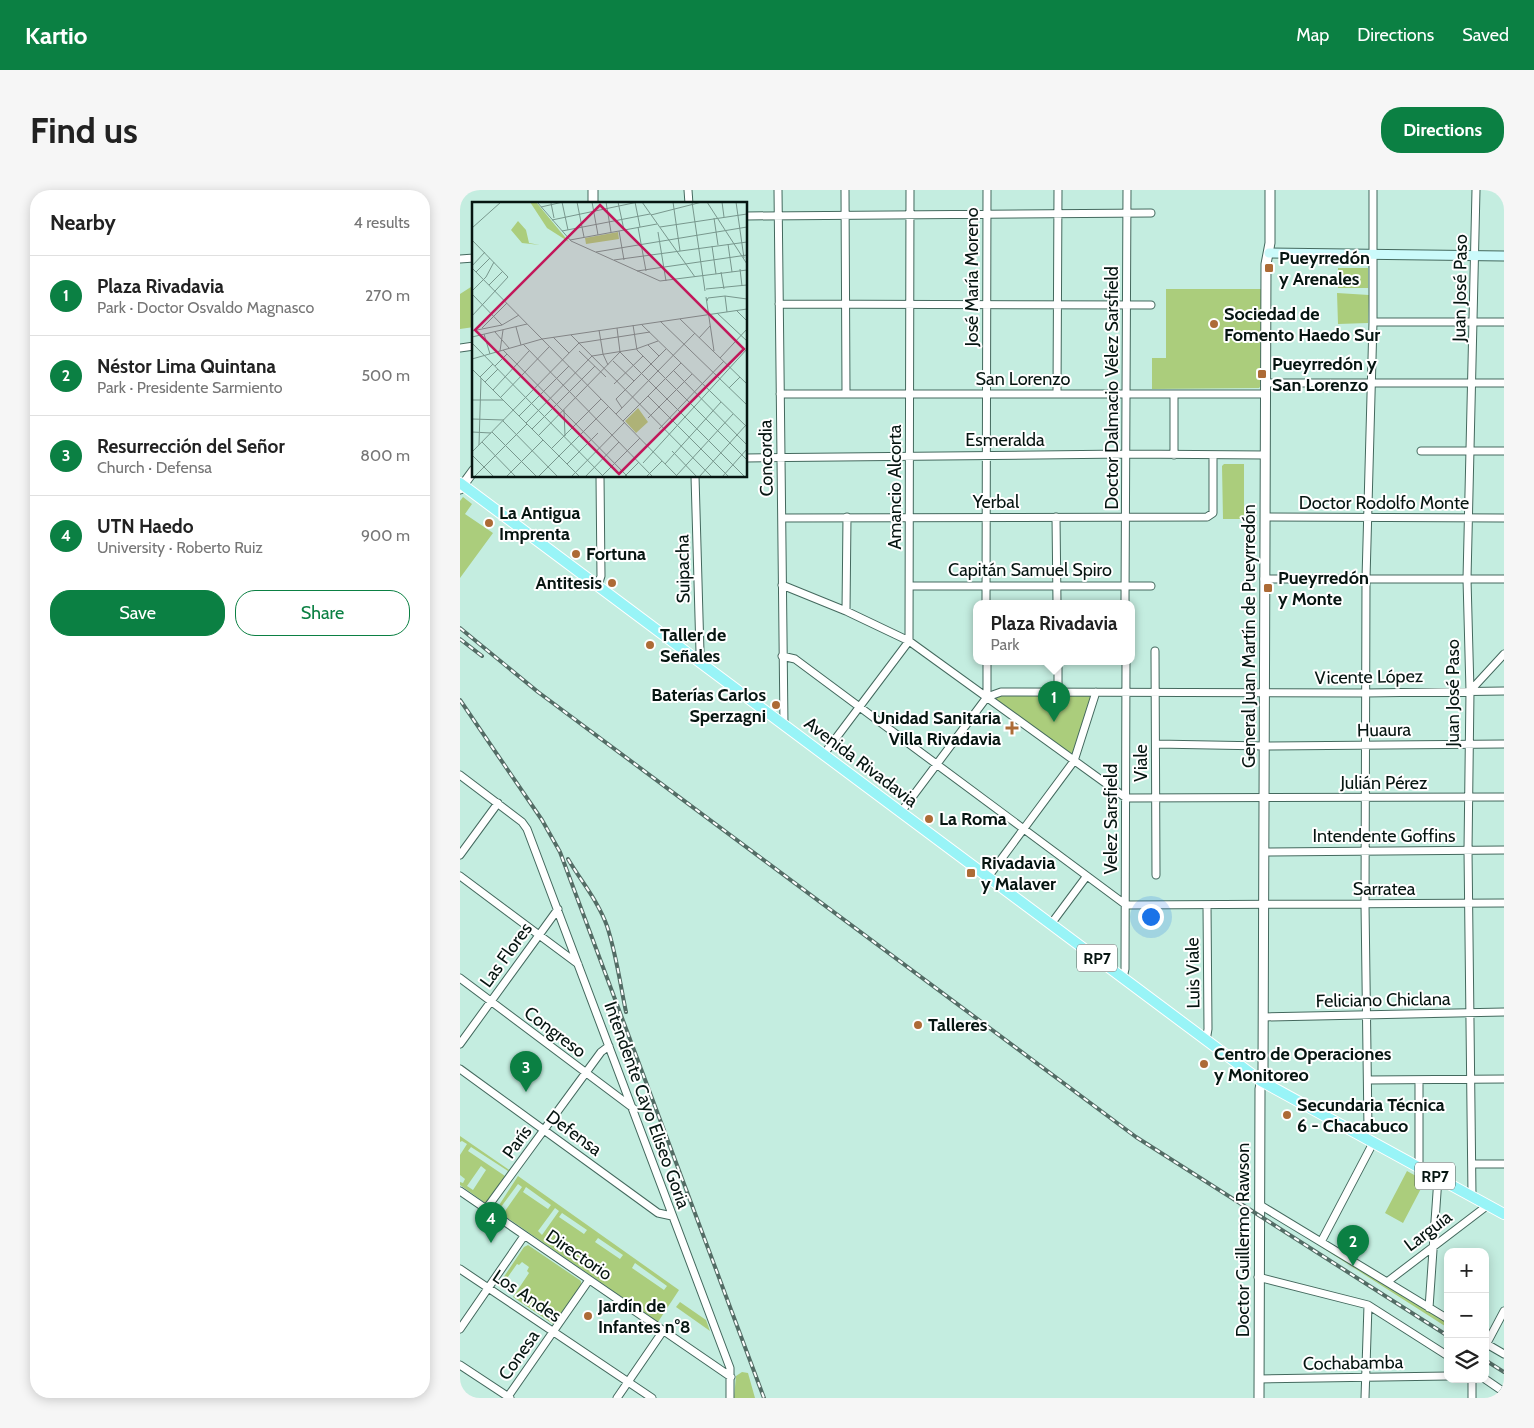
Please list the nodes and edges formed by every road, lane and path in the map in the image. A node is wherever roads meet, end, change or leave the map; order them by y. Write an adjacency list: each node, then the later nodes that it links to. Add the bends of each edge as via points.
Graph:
1 (778, 190): 15 (street, Concordia)
2 (845, 190): 16 (street)
3 (910, 190): 10 (street, Amancio Alcorta)
4 (987, 190): 11 (street, José María Moreno)
5 (1058, 190): 12 (street)
6 (1127, 190): 13 (street, Doctor Dalmacio Vélez Sarsfield)
7 (1270, 190): 18 (street, General Juan Martín de Pueyrredón)
8 (1373, 190): 19 (street)
9 (1476, 190): 20 (street, Juan José Paso)
10 (910, 213): 11 (street); 16 (street); 25 (street, Amancio Alcorta)
11 (987, 213): 12 (street); 22 (street, José María Moreno)
12 (1058, 213): 13 (street); 26 (street)
13 (1127, 213): 14 (street); 27 (street, Doctor Dalmacio Vélez Sarsfield)
14 (1151, 213)
15 (778, 214): 16 (street); 17 (street); 23 (street, Concordia)
16 (846, 214): 24 (street)
17 (748, 216)
18 (1269, 253): 19 (main road); 32 (street, General Juan Martín de Pueyrredón, via 1266,264)
19 (1374, 253): 20 (main road); 29 (street)
20 (1476, 255): 21 (main road); 30 (street, Juan José Paso)
21 (1504, 256)
22 (988, 303): 25 (street); 26 (street); 39 (street, José María Moreno)
23 (779, 304): 24 (street); 37 (street, Concordia)
24 (846, 304): 25 (street); 36 (street)
25 (910, 304): 38 (street, Amancio Alcorta)
26 (1057, 304): 27 (street); 40 (street)
27 (1126, 304): 28 (street); 41 (street, Doctor Dalmacio Vélez Sarsfield)
28 (1151, 305)
29 (1373, 322): 30 (street); 35 (street)
30 (1473, 322): 31 (street); 33 (street, Juan José Paso)
31 (1504, 322)
32 (1265, 383): 35 (street); 43 (street, General Juan Martín de Pueyrredón)
33 (1473, 383): 34 (street); 35 (street); 45 (street, Juan José Paso)
34 (1504, 383)
35 (1371, 384): 65 (street)
36 (846, 393): 37 (street, San Lorenzo); 38 (street, San Lorenzo)
37 (780, 394): 53 (street, Concordia)
38 (911, 394): 39 (street, San Lorenzo); 51 (street, Amancio Alcorta)
39 (988, 394): 40 (street, San Lorenzo); 52 (street, José María Moreno)
40 (1057, 394): 41 (street, San Lorenzo)
41 (1126, 394): 42 (street, San Lorenzo); 47 (street, Doctor Dalmacio Vélez Sarsfield)
42 (1174, 394): 43 (street, San Lorenzo); 48 (street)
43 (1265, 394): 50 (street, General Juan Martín de Pueyrredón)
44 (1421, 451): 45 (street)
45 (1472, 451): 46 (street); 67 (street, Juan José Paso)
46 (1504, 451)
47 (1126, 454): 48 (street, Esmeralda); 52 (street, Esmeralda); 63 (street, Doctor Dalmacio Vélez Sarsfield)
48 (1174, 455): 49 (street, Esmeralda)
49 (1214, 455): 50 (street, Esmeralda); 63 (street, Yerbal, via 1211,515)
50 (1265, 455): 64 (street, General Juan Martín de Pueyrredón)
51 (910, 456): 52 (street, Esmeralda); 53 (street, Esmeralda); 62 (street, Amancio Alcorta)
52 (987, 456): 59 (street, José María Moreno)
53 (781, 457): 54 (street, Esmeralda); 66 (street, Concordia)
54 (748, 458)
55 (472, 472): 58 (street)
56 (600, 478): 74 (street, via 602,576)
57 (695, 478): 88 (street, Suipacha, via 700,652)
58 (461, 486): 74 (main road, Avenida Rivadavia / RP7)
59 (987, 516): 60 (street, Yerbal); 62 (street, Yerbal); 75 (street, José María Moreno)
60 (1056, 516): 63 (street, Yerbal); 76 (street)
61 (847, 517): 62 (street, Yerbal); 66 (street, Yerbal); 83 (street)
62 (909, 517): 78 (street, Amancio Alcorta)
63 (1127, 517): 77 (street, Doctor Dalmacio Vélez Sarsfield)
64 (1265, 517): 65 (street, Doctor Rodolfo Monte); 69 (street, General Juan Martín de Pueyrredón)
65 (1368, 517): 67 (street, Doctor Rodolfo Monte); 70 (street)
66 (782, 518): 73 (street, Concordia)
67 (1468, 518): 68 (street, Doctor Rodolfo Monte); 71 (street, Juan José Paso)
68 (1504, 518)
69 (1264, 579): 70 (street); 98 (street, General Juan Martín de Pueyrredón)
70 (1366, 579): 71 (street); 99 (street)
71 (1467, 579): 72 (street); 93 (street, Juan José Paso)
72 (1504, 579)
73 (782, 584): 83 (street); 87 (street, Concordia)
74 (598, 585): 88 (main road, Avenida Rivadavia / RP7)
75 (986, 585): 76 (street, Capitán Samuel Spiro); 78 (street, Capitán Samuel Spiro); 80 (street, José María Moreno)
76 (1057, 585): 77 (street, Capitán Samuel Spiro); 81 (street)
77 (1126, 585): 79 (street, Capitán Samuel Spiro); 82 (street)
78 (910, 586): 84 (street, Amancio Alcorta)
79 (1150, 586)
80 (986, 600)
81 (1057, 600)
82 (1126, 600)
83 (846, 611): 84 (street)
84 (910, 641): 100 (street); 101 (street)
85 (1156, 651): 97 (street, Viale)
86 (1504, 654): 93 (street)
87 (782, 656): 101 (street, via 795,660); 102 (street, Concordia)
88 (696, 659): 102 (main road, Avenida Rivadavia / RP7)
89 (987, 665): 100 (street)
90 (1058, 665): 95 (street)
91 (1126, 665): 92 (street, Velez Sarsfield)
92 (1126, 691): 96 (street, Vicente López); 97 (street, Vicente López); 113 (street, Velez Sarsfield)
93 (1470, 691): 94 (street, Vicente López); 99 (street, Vicente López); 104 (street, Juan José Paso)
94 (1504, 691)
95 (1058, 692): 96 (street, Vicente López); 100 (street, Vicente López, via 1001,692)
96 (1096, 692): 109 (street)
97 (1156, 692): 98 (street, Vicente López); 103 (street, Viale)
98 (1265, 693): 99 (street, Vicente López); 107 (street, General Juan Martín de Pueyrredón)
99 (1366, 693): 106 (street)
100 (987, 697): 109 (street); 110 (street)
101 (859, 708): 108 (street); 110 (street)
102 (784, 725): 108 (main road, Avenida Rivadavia / RP7)
103 (1156, 744): 107 (street, Huaura); 114 (street, Viale)
104 (1469, 744): 105 (street, Huaura); 106 (street, Huaura); 115 (street, Juan José Paso)
105 (1504, 744)
106 (1366, 745): 107 (street, Huaura); 117 (street)
107 (1264, 746): 116 (street, General Juan Martín de Pueyrredón)
108 (824, 754): 119 (main road, Avenida Rivadavia / RP7)
109 (1074, 760): 113 (street); 120 (street)
110 (936, 765): 119 (street); 120 (street)
111 (460, 775): 118 (street)
112 (1504, 797): 115 (street, Julián Pérez)
113 (1126, 798): 114 (street, Julián Pérez); 133 (street, Velez Sarsfield)
114 (1156, 798): 116 (street, Julián Pérez); 126 (street, Viale)
115 (1469, 798): 117 (street, Julián Pérez); 121 (street, Juan José Paso)
116 (1265, 799): 117 (street, Julián Pérez); 124 (street, General Juan Martín de Pueyrredón)
117 (1366, 799): 123 (street)
118 (498, 803): 125 (street); 136 (street, Intendente Cayo Eliseo Goria, via 525,825)
119 (901, 812): 128 (main road, Avenida Rivadavia / RP7)
120 (1023, 829): 128 (street); 129 (street)
121 (1468, 850): 122 (street, Intendente Goffins); 123 (street, Intendente Goffins); 132 (street, Juan José Paso)
122 (1504, 850)
123 (1365, 851): 124 (street, Intendente Goffins); 131 (street)
124 (1264, 852): 135 (street, General Juan Martín de Pueyrredón)
125 (460, 855)
126 (1156, 875)
127 (460, 876): 138 (street)
128 (988, 877): 137 (main road, Avenida Rivadavia / RP7)
129 (1086, 877): 133 (street); 137 (street)
130 (1504, 903): 132 (street, Sarratea)
131 (1365, 904): 132 (street, Sarratea); 135 (street, Sarratea); 145 (street)
132 (1469, 904): 143 (street, Juan José Paso)
133 (1126, 905): 134 (street, Sarratea); 141 (street, Velez Sarsfield)
134 (1207, 905): 135 (street, Sarratea); 147 (street, Luis Viale)
135 (1264, 905): 146 (street, General Juan Martín de Pueyrredón)
136 (558, 909): 138 (street, Las Flores); 139 (street, Intendente Cayo Eliseo Goria)
137 (1051, 924): 141 (main road, Avenida Rivadavia / RP7)
138 (539, 935): 139 (street); 142 (street, Las Flores)
139 (578, 964): 149 (street, Intendente Cayo Eliseo Goria)
140 (460, 978): 142 (street, Congreso)
141 (1123, 978): 147 (main road, Avenida Rivadavia / RP7)
142 (490, 1001): 148 (street, Las Flores); 151 (street, Congreso)
143 (1470, 1012): 144 (street, Feliciano Chiclana); 145 (street, Feliciano Chiclana); 155 (street, Juan José Paso)
144 (1504, 1012)
145 (1368, 1016): 146 (street, Feliciano Chiclana); 153 (street)
146 (1264, 1017): 156 (street, General Juan Martín de Pueyrredón)
147 (1206, 1041): 156 (main road, Avenida Rivadavia / RP7)
148 (460, 1044)
149 (609, 1046): 151 (street, París); 157 (street, Intendente Cayo Eliseo Goria)
150 (460, 1069): 158 (street, Defensa)
151 (585, 1074): 157 (street, Congreso); 158 (street, París)
152 (1504, 1079): 155 (street)
153 (1368, 1080): 154 (street); 159 (street)
154 (1419, 1080): 155 (street); 162 (street)
155 (1471, 1080): 160 (street, Juan José Paso)
156 (1261, 1081): 159 (main road, Avenida Rivadavia / RP7); 166 (street, Doctor Guillermo Rawson)
157 (634, 1108): 170 (street, Intendente Cayo Eliseo Goria)
158 (544, 1130): 168 (street, París); 170 (street, Defensa, via 658,1213)
159 (1369, 1140): 162 (main road, Avenida Rivadavia / RP7); 172 (street)
160 (1472, 1164): 161 (street); 165 (street, Juan José Paso)
161 (1504, 1164)
162 (1419, 1168): 163 (main road, Avenida Rivadavia / RP7)
163 (1438, 1178): 165 (main road, Avenida Rivadavia / RP7); 173 (street)
164 (461, 1194): 168 (street, Directorio)
165 (1472, 1196): 167 (main road, Avenida Rivadavia / RP7)
166 (1260, 1205): 172 (street); 175 (street, Doctor Guillermo Rawson)
167 (1488, 1205): 169 (main road, Avenida Rivadavia / RP7); 173 (street, Larguía)
168 (486, 1210): 171 (street, Directorio)
169 (1504, 1214)
170 (672, 1216): 192 (street, Intendente Cayo Eliseo Goria)
171 (524, 1236): 176 (street, Directorio); 178 (street)
172 (1321, 1242): 177 (street)
173 (1434, 1245): 177 (street, Larguía); 180 (street)
174 (460, 1269): 178 (street, Los Andes)
175 (1258, 1277): 179 (street); 194 (street, Doctor Guillermo Rawson)
176 (589, 1280): 184 (street, Directorio); 185 (street, Conesa)
177 (1387, 1282): 180 (street)
178 (488, 1288): 183 (street); 185 (street, Los Andes)
179 (1368, 1305): 188 (street); 193 (street)
180 (1429, 1308): 182 (street)
181 (1504, 1311): 186 (street)
182 (1444, 1317)
183 (460, 1329)
184 (663, 1331): 192 (street, Directorio); 195 (street)
185 (554, 1332): 195 (street, Los Andes); 199 (street, Conesa)
186 (1489, 1338)
187 (1489, 1345): 189 (street)
188 (1444, 1353)
189 (1504, 1354)
190 (460, 1365): 199 (street)
191 (1444, 1376): 193 (street, Cochabamba)
192 (731, 1377): 202 (street, Intendente Cayo Eliseo Goria)
193 (1365, 1378): 194 (street, Cochabamba); 204 (street)
194 (1259, 1379): 203 (street, Doctor Guillermo Rawson)
195 (628, 1382): 200 (street); 201 (street, Los Andes)
196 (1489, 1382): 198 (street)
197 (1472, 1383): 205 (street)
198 (1504, 1392)
199 (509, 1398)
200 (617, 1398)
201 (652, 1398)
202 (730, 1398)
203 (1259, 1398)
204 (1365, 1398)
205 (1472, 1398)

